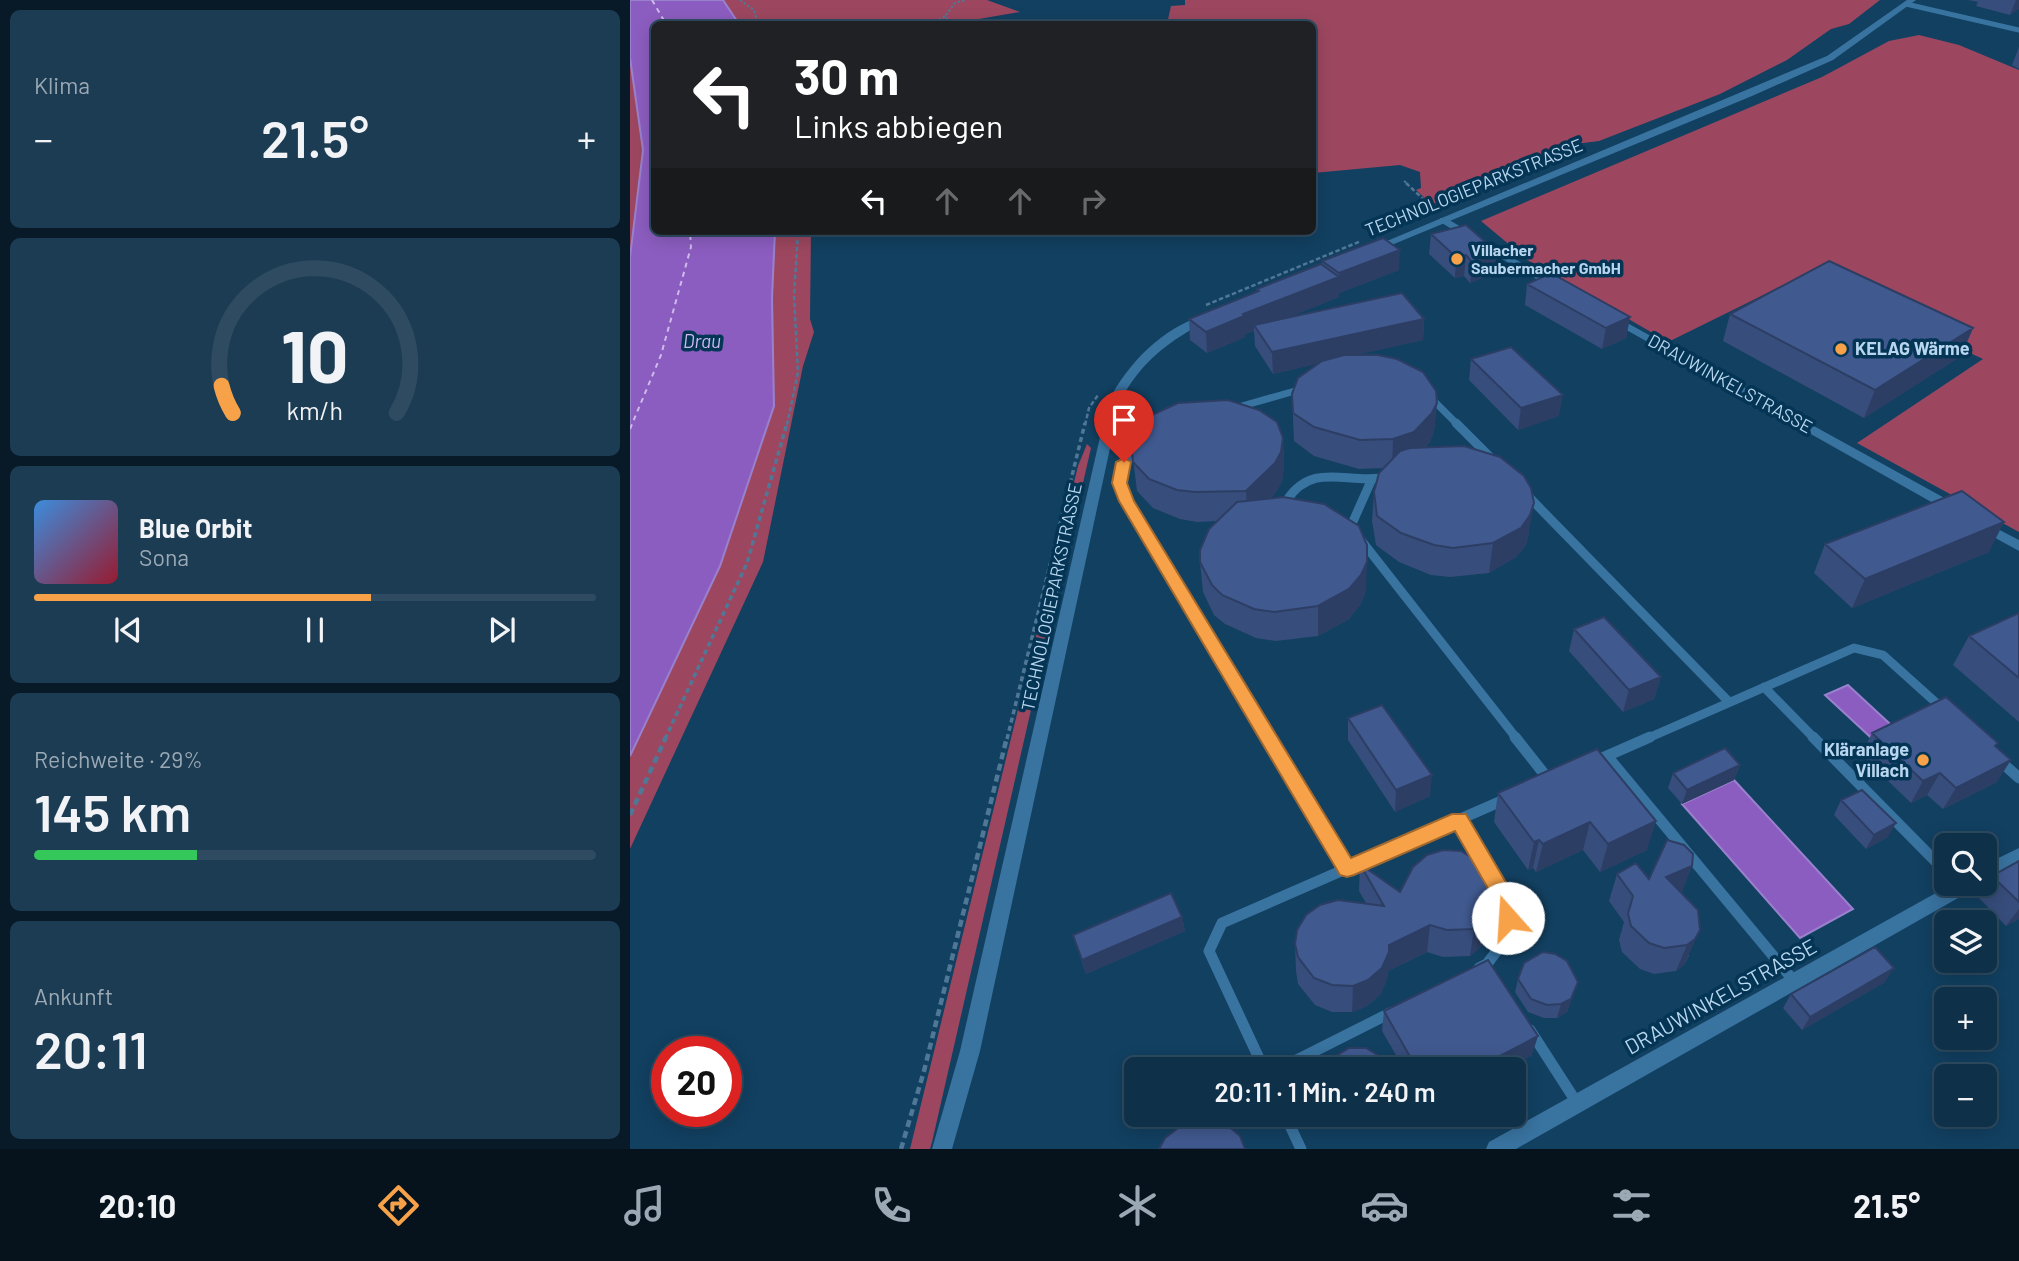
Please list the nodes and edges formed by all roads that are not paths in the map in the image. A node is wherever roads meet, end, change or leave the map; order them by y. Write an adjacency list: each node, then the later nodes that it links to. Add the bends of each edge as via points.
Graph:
1 (1909, 2): 2 (lane); 3 (street, TECHNOLOGIEPARKSTRASSE, via 1830,58)
2 (2019, 30)
3 (1439, 215): 4 (street, TECHNOLOGIEPARKSTRASSE); 5 (street)
4 (1354, 256)
5 (1570, 294)
6 (1594, 308): 21 (street, DRAUWINKELSTRASSE)
7 (1221, 311): 49 (street, TECHNOLOGIEPARKSTRASSE, via 1150,351 1128,374 1114,402 971,1051)
8 (1318, 384): 10 (lane)
9 (1423, 393): 12 (lane)
10 (1227, 411)
11 (1153, 435): 37 (lane, via 1136,446 1124,462 1119,483 1127,501)
12 (1481, 448): 13 (lane); 14 (lane)
13 (1469, 451)
14 (1500, 467)
15 (1396, 474): 16 (lane)
16 (1371, 481): 18 (lane, via 1332,474 1297,485 1287,500); 20 (lane)
17 (1519, 487): 23 (lane)
18 (1298, 515)
19 (1338, 523): 20 (lane)
20 (1351, 526): 30 (lane)
21 (2019, 546)
22 (1764, 687): 23 (lane); 24 (lane, via 1854,648 1883,654); 35 (lane)
23 (1729, 702): 26 (lane)
24 (1951, 716)
25 (1990, 752): 29 (lane)
26 (1607, 755): 27 (lane); 42 (lane)
27 (1584, 765)
28 (1561, 775): 30 (lane)
29 (2019, 778)
30 (1549, 780): 31 (lane)
31 (1538, 785)
32 (1515, 795): 33 (lane)
33 (1459, 820): 37 (lane); 39 (lane, via 1507,903 1510,933)
34 (2019, 855): 36 (street)
35 (1934, 860)
36 (1997, 867)
37 (1347, 869): 45 (lane, via 1222,923 1209,951)
38 (1943, 896): 42 (street, DRAUWINKELSTRASSE)
39 (1487, 964): 40 (lane); 41 (lane)
40 (1463, 976)
41 (1495, 976)
42 (1794, 981): 47 (street, DRAUWINKELSTRASSE)
43 (1401, 1007): 46 (lane)
44 (1525, 1022): 47 (lane)
45 (1258, 1057)
46 (1303, 1057)
47 (1577, 1103): 51 (street, DRAUWINKELSTRASSE)
48 (1291, 1127): 50 (lane)
49 (942, 1149)
50 (1301, 1149)
51 (1496, 1149)

